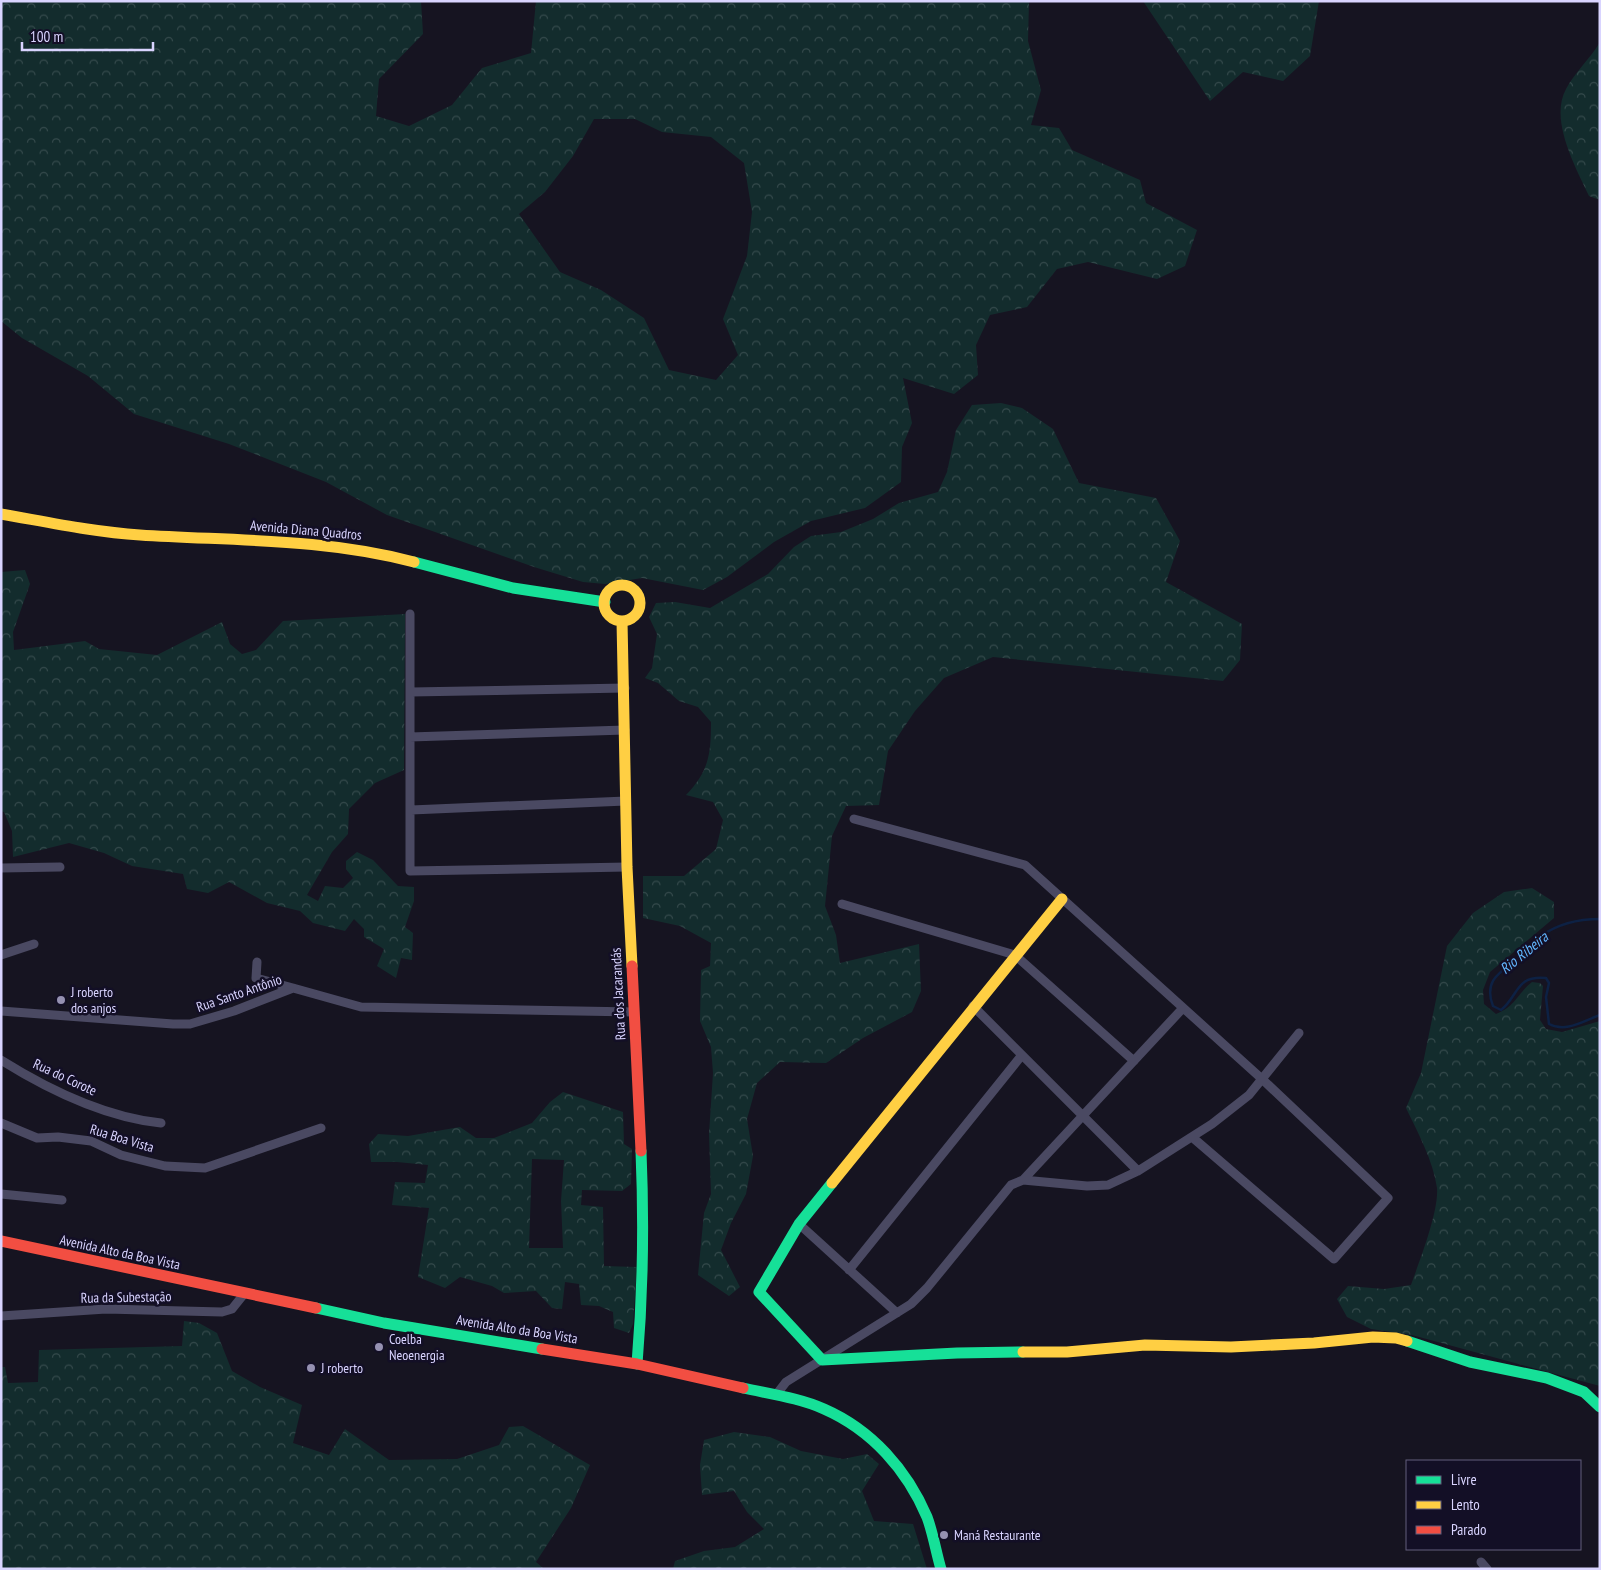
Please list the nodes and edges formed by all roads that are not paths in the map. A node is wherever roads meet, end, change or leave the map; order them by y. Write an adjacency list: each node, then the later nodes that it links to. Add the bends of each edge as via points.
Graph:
1 (1, 514): 2 (street, Avenida Diana Quadros, via 106,532 334,546 402,559 513,588)
2 (605, 602): 4 (street, via 609,615); 4 (street, via 607,594 617,587 629,587 636,592 639,611)
3 (410, 614): 6 (street)
4 (622, 621): 5 (street, Rua dos Jacarandás)
5 (625, 688): 6 (street); 7 (street, Rua dos Jacarandás)
6 (411, 692): 8 (street)
7 (624, 730): 8 (street); 9 (street, Rua dos Jacarandás)
8 (410, 737): 10 (street)
9 (626, 801): 10 (street); 13 (street, Rua dos Jacarandás)
10 (411, 810): 13 (street, via 410,871)
11 (854, 818): 15 (street, via 1024,866)
12 (60, 867): 14 (street)
13 (627, 867): 25 (street, Rua dos Jacarandás)
14 (1, 868)
15 (1062, 899): 19 (street); 23 (street)
16 (842, 904): 19 (street)
17 (34, 944): 18 (street)
18 (1, 955)
19 (1015, 955): 22 (street); 29 (street)
20 (256, 962): 21 (street, via 256,978)
21 (294, 988): 24 (street, Rua Santo Antônio, via 190,1024); 25 (street, Rua Santo Antônio, via 361,1007)
22 (973, 1006): 27 (street); 40 (street)
23 (1183, 1008): 29 (street); 30 (street)
24 (1, 1010)
25 (634, 1012): 47 (street, Rua dos Jacarandás, via 644,1220 644,1297)
26 (1298, 1033): 30 (street)
27 (1022, 1055): 31 (street); 42 (street)
28 (1, 1060): 33 (street, Rua do Corote, via 85,1104)
29 (1134, 1061): 31 (street)
30 (1262, 1079): 35 (street, via 1249,1095); 35 (street, via 1388,1198 1334,1259)
31 (1083, 1116): 36 (street); 37 (street)
32 (1, 1123): 34 (street, Rua Boa Vista, via 37,1138 91,1141 121,1155 148,1162 205,1168)
33 (161, 1123)
34 (321, 1128)
35 (1192, 1137): 36 (street)
36 (1138, 1171): 37 (street, via 1108,1186)
37 (1023, 1180): 44 (street, via 1011,1185 927,1288)
38 (1, 1194): 39 (street)
39 (62, 1200)
40 (799, 1224): 42 (street); 46 (street, via 759,1292)
41 (1, 1241): 43 (street, Avenida Alto da Boa Vista)
42 (849, 1270): 44 (street)
43 (244, 1294): 45 (street, Rua da Subestação, via 232,1310 222,1312 106,1309); 47 (street, Avenida Alto da Boa Vista, via 384,1323)
44 (897, 1313): 46 (street)
45 (1, 1316)
46 (822, 1360): 48 (street, via 786,1382); 49 (street, via 957,1353 1066,1352 1146,1345 1231,1347 1396,1338 1470,1362 1547,1378 1584,1392)
47 (637, 1364): 48 (street, Avenida Alto da Boa Vista)
48 (776, 1395): 50 (street, Avenida Alto da Boa Vista, via 824,1410 866,1433 887,1453 916,1494 935,1540)
49 (1600, 1407)
50 (941, 1569)

